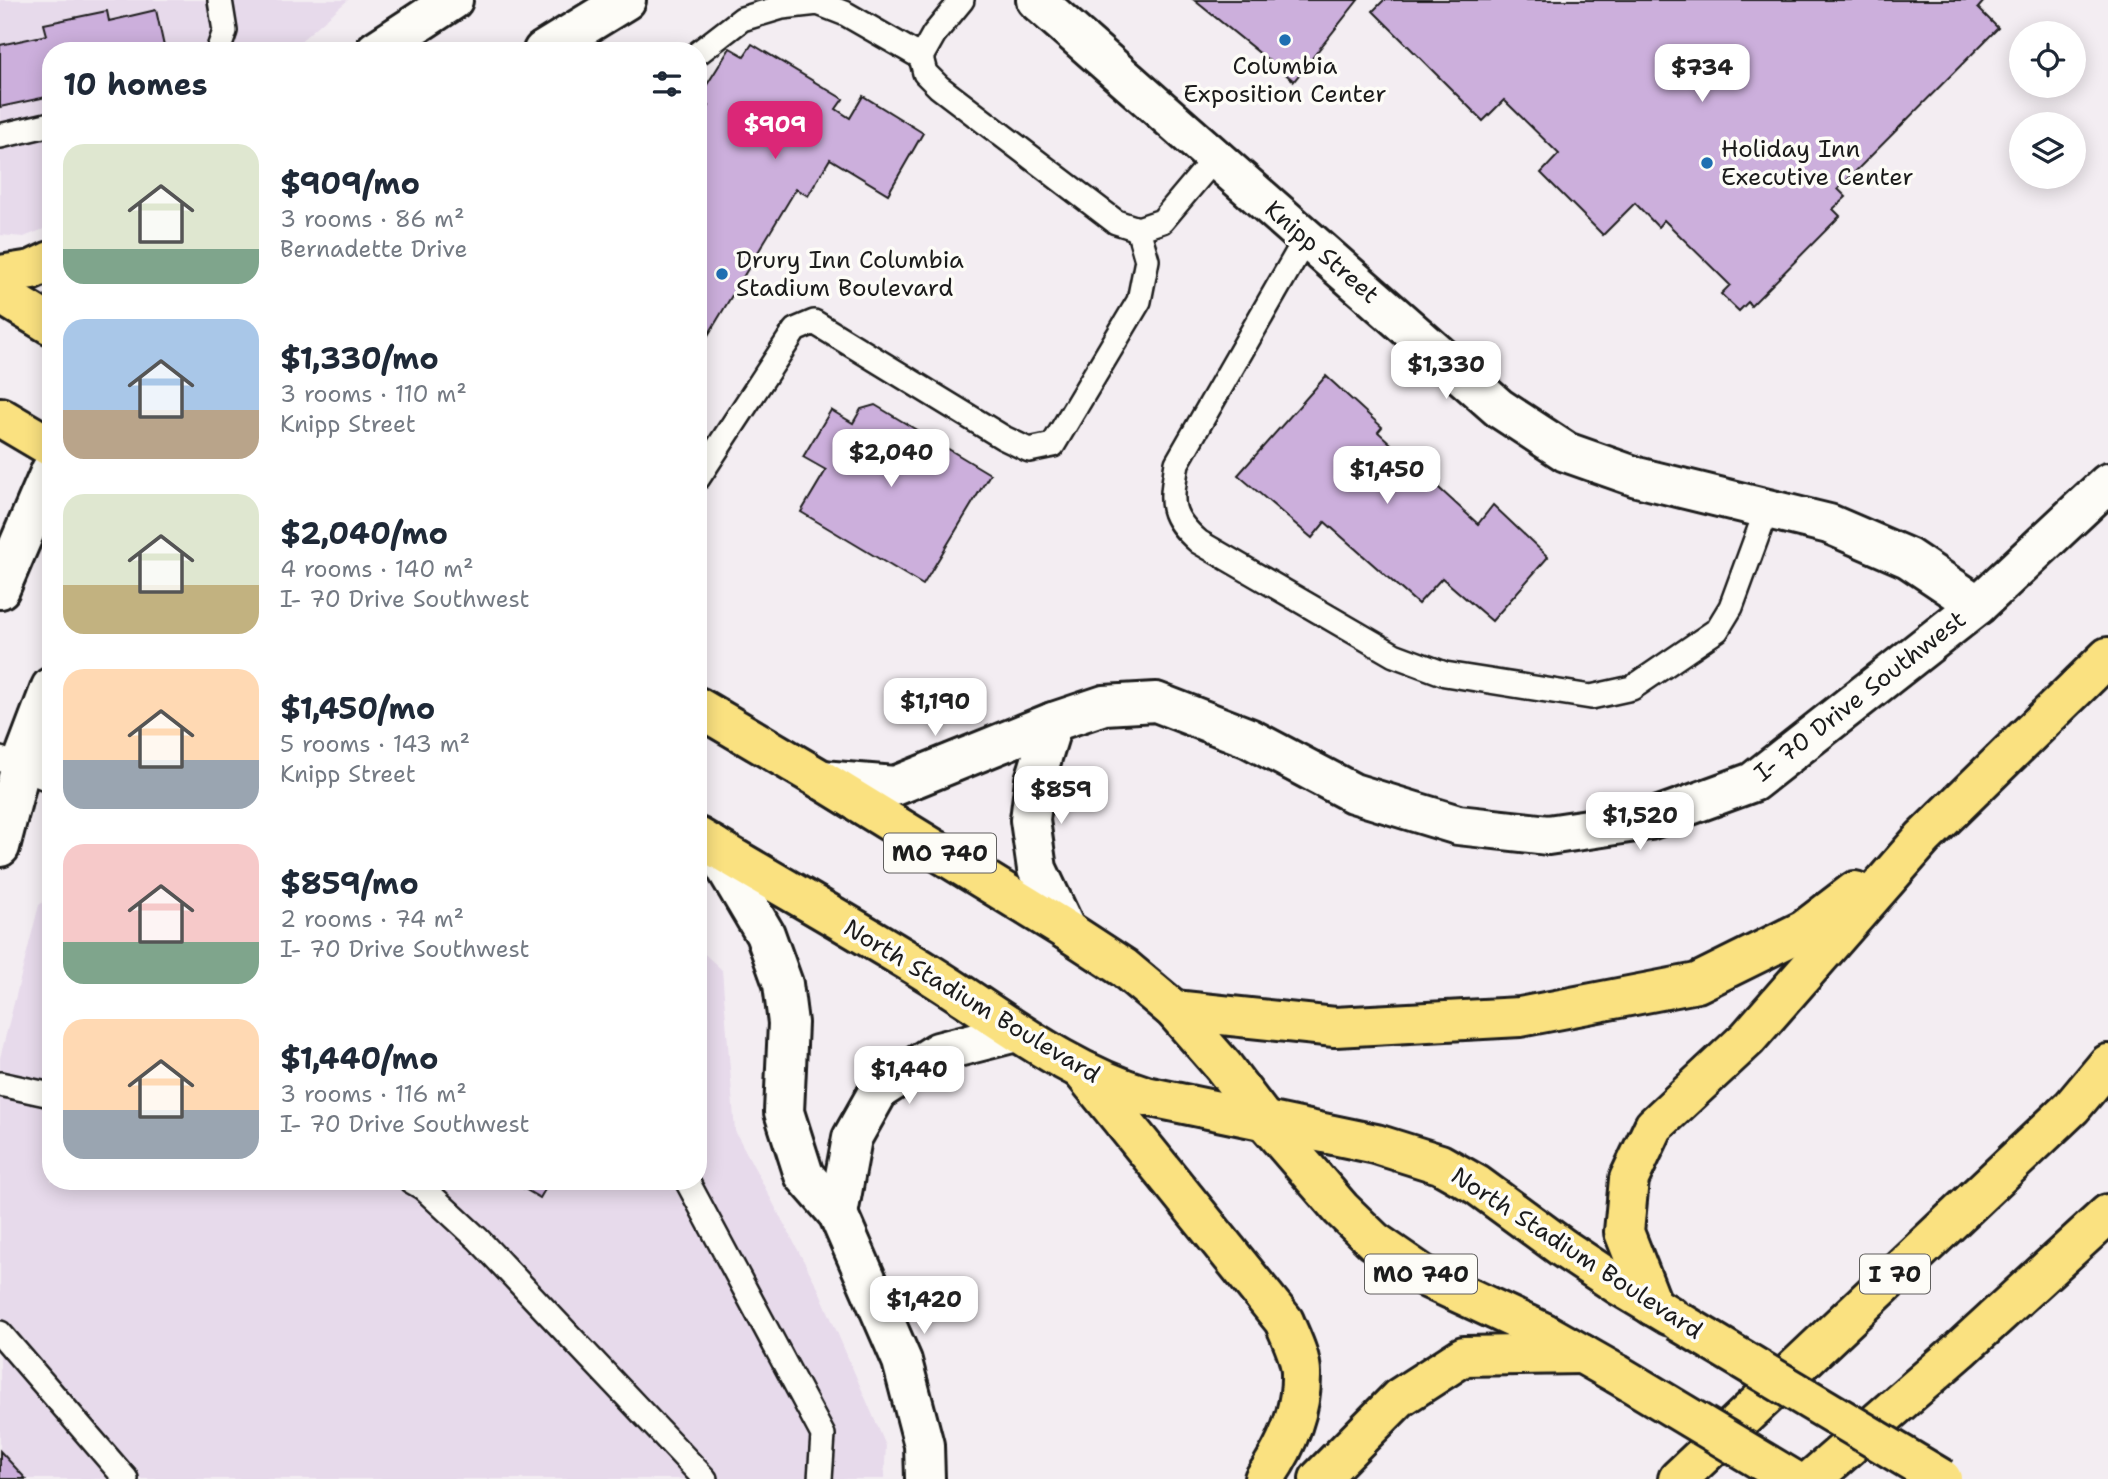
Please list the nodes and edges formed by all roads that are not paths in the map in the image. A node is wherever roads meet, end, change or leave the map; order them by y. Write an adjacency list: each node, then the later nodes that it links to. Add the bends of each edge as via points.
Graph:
1 (220, 0): 6 (lane, via 225,32)
2 (453, 0): 7 (street)
3 (626, 0): 8 (street)
4 (962, 0): 10 (lane)
5 (1036, 0): 13 (street, Knipp Street)
6 (221, 42)
7 (389, 42)
8 (558, 42)
9 (707, 47): 10 (lane, via 742,19 782,7 818,4 846,14)
10 (921, 57): 14 (lane, via 925,73 939,87 1116,222)
11 (42, 126): 12 (lane)
12 (0, 136)
13 (1215, 158): 14 (lane, via 1161,221); 15 (street, Knipp Street)
14 (1138, 229): 22 (lane, via 1147,260 1139,300 1053,445 1029,450 1004,438 814,322 795,330)
15 (1306, 238): 25 (street, Knipp Street, via 1499,408 1566,452 1637,477); 25 (lane, via 1177,463 1171,501 1181,526 1199,542 1394,655 1445,674 1591,697 1632,688 1717,630 1731,607)
16 (42, 265): 17 (main road)
17 (0, 275)
18 (0, 295): 19 (main road)
19 (42, 320)
20 (0, 417): 21 (main road)
21 (42, 442)
22 (707, 464)
23 (2108, 482): 27 (street, I- 70 Drive Southwest)
24 (42, 491): 26 (street)
25 (1767, 509): 27 (street, Knipp Street, via 1829,524 1908,558)
26 (0, 589)
27 (1978, 605): 31 (street, I- 70 Drive Southwest, via 1752,782 1649,820 1548,835 1458,825 1353,793 1249,738 1156,702 1104,705)
28 (2108, 657): 34 (main road)
29 (707, 713): 33 (main road, MO 740)
30 (42, 714): 32 (street)
31 (1053, 722): 33 (street, I- 70 Drive Southwest, via 895,786); 38 (street, via 1035,780 1030,820 1037,869)
32 (24, 768): 37 (street)
33 (822, 780): 38 (main road, MO 740)
34 (1923, 838): 39 (main road, via 1804,930 1697,983 1520,1017 1335,1027); 50 (main road, via 1747,1039 1654,1126 1629,1179 1624,1232)
35 (707, 842): 40 (main road, North Stadium Boulevard, via 929,974)
36 (707, 843): 48 (street, via 765,934 783,984 788,1023 785,1112 804,1175)
37 (0, 847)
38 (1066, 930): 39 (main road, MO 740, via 1124,968)
39 (1174, 1010): 45 (main road, MO 740)
40 (1016, 1032): 42 (main road, North Stadium Boulevard); 48 (street, via 939,1052 879,1090 852,1138)
41 (2108, 1064): 59 (main road, I 70, via 2072,1107)
42 (1083, 1072): 45 (main road, North Stadium Boulevard, via 1146,1096); 57 (main road, via 1284,1321 1301,1371 1295,1420)
43 (0, 1084): 44 (lane)
44 (42, 1094)
45 (1264, 1119): 50 (main road, North Stadium Boulevard, via 1376,1144 1440,1164); 52 (main road, MO 740, via 1374,1241 1429,1279)
46 (425, 1190): 54 (lane, via 478,1239)
47 (692, 1190): 55 (lane, via 823,1435)
48 (838, 1214): 56 (street, via 902,1361 924,1445)
49 (2108, 1214): 61 (main road)
50 (1666, 1313): 62 (main road, North Stadium Boulevard, bridge)
51 (0, 1333): 53 (lane)
52 (1582, 1354): 58 (main road, via 1464,1356 1399,1398); 60 (main road, MO 740, bridge)
53 (126, 1479)
54 (705, 1479)
55 (820, 1479)
56 (925, 1479)
57 (1264, 1479)
58 (1319, 1479)
59 (1678, 1479)
60 (1792, 1479)
61 (1812, 1479)
62 (1942, 1479)

